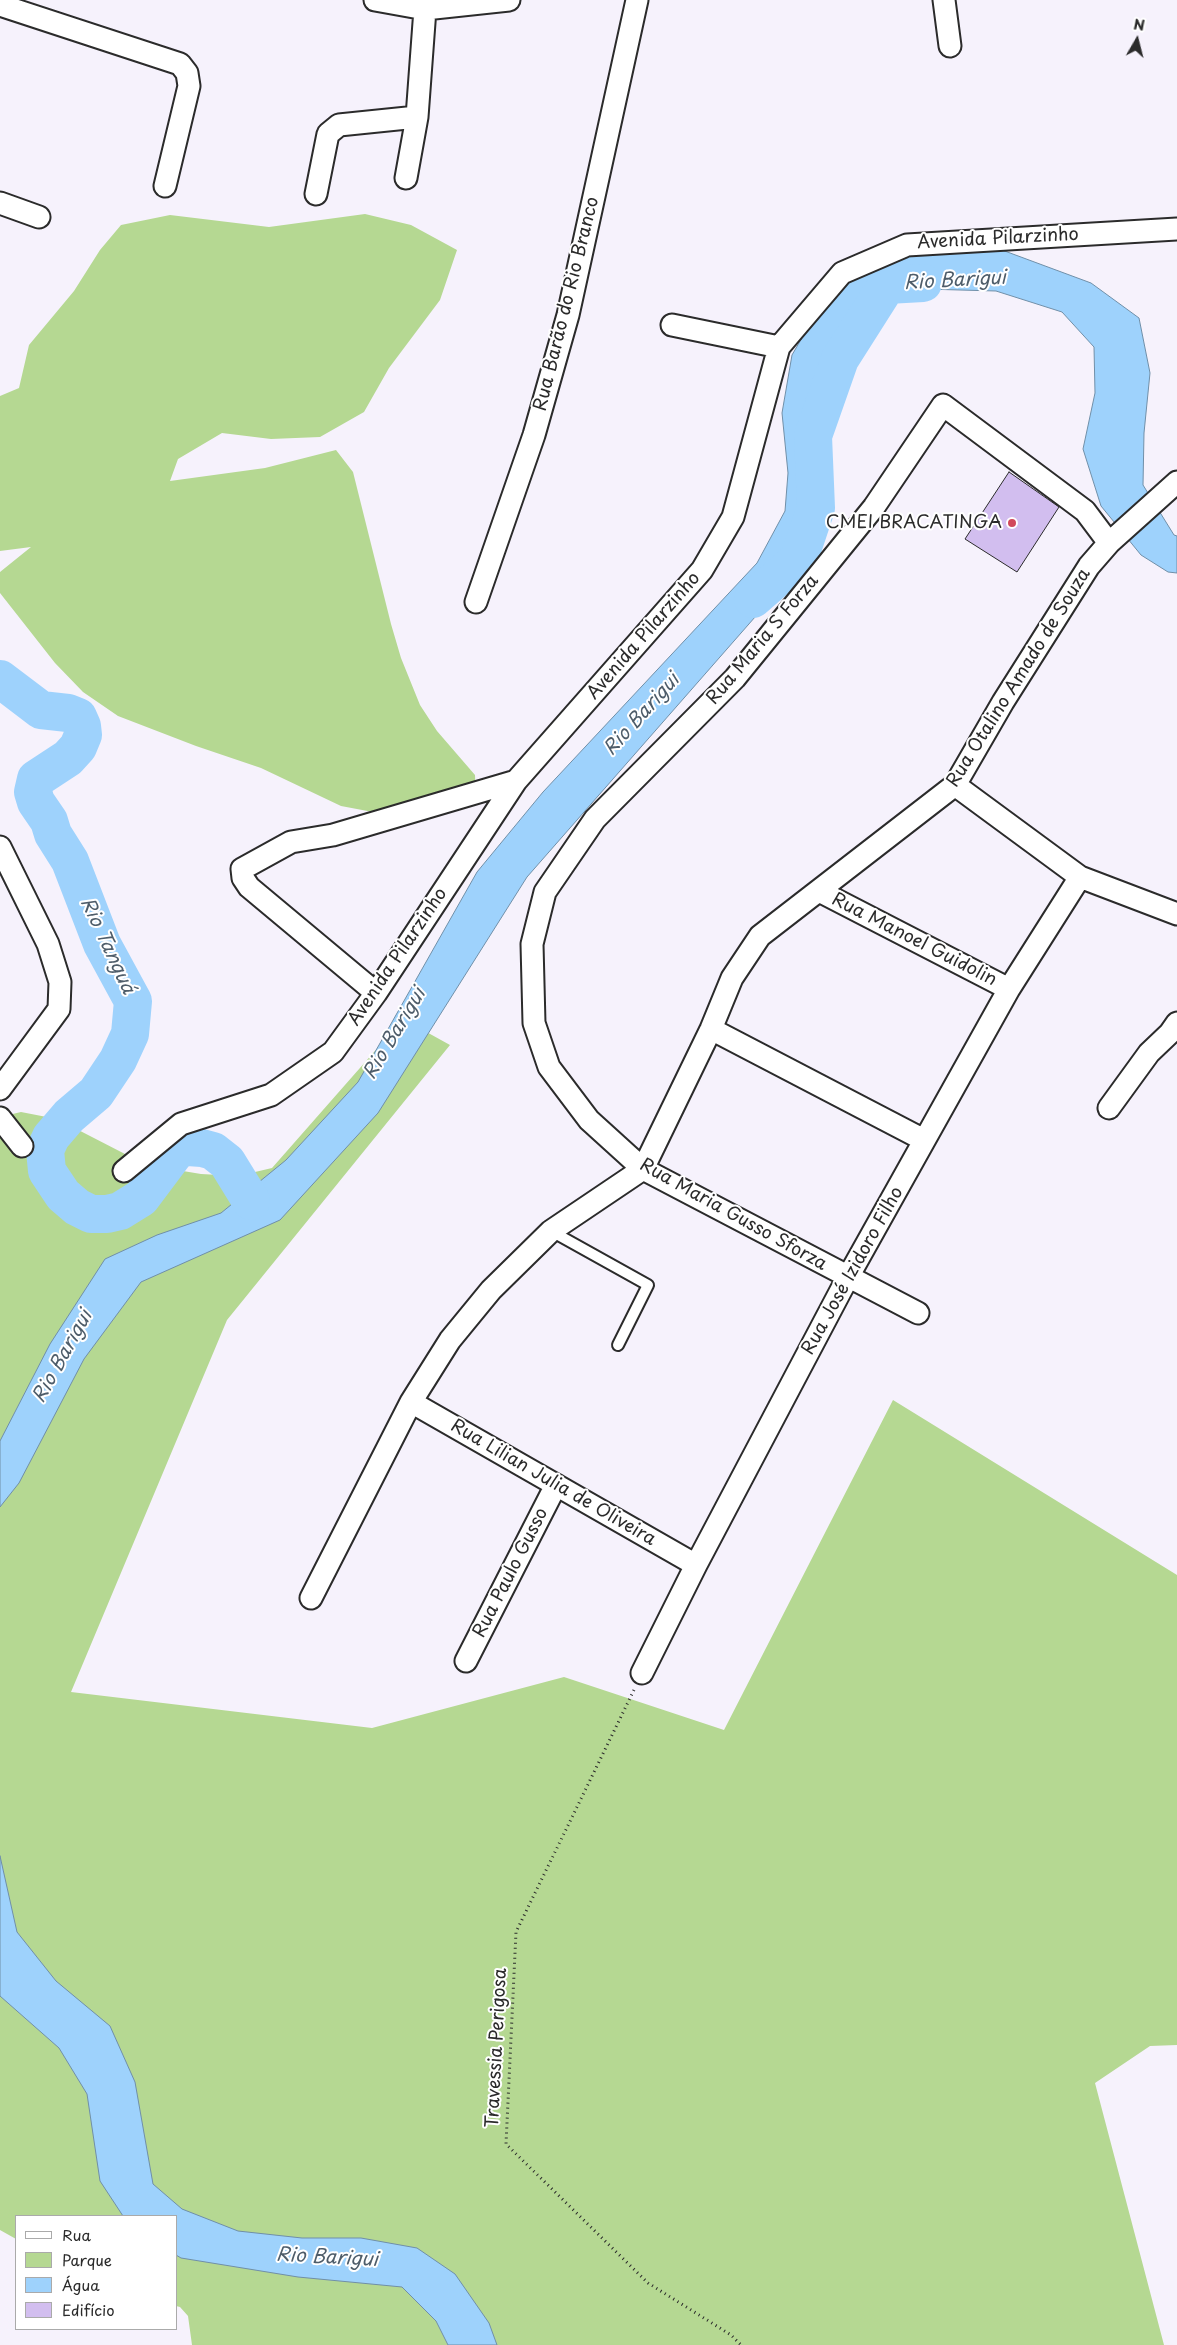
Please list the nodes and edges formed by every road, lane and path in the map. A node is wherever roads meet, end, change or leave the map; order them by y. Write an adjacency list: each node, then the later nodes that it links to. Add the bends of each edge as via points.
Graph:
1 (375, 0): 7 (street)
2 (509, 0): 5 (street)
3 (637, 0): 20 (street, Rua Barão do Rio Branco, via 568,315 534,436)
4 (944, 0): 8 (street)
5 (467, 2): 7 (street)
6 (0, 5): 11 (street, via 180,64 187,73 189,86)
7 (425, 9): 9 (street)
8 (950, 46)
9 (417, 117): 10 (street); 12 (street, via 339,125 328,134)
10 (406, 178)
11 (166, 186)
12 (316, 194)
13 (0, 203): 14 (street)
14 (39, 217)
15 (1177, 229): 17 (street, Avenida Pilarzinho, via 907,245 842,273)
16 (672, 325): 17 (street)
17 (779, 347): 21 (street, Avenida Pilarzinho, via 733,517 702,570)
18 (1170, 489): 19 (street, Rua Otalino Amado de Souza)
19 (1113, 540): 22 (street, Rua Otalino Amado de Souza, via 1089,566); 31 (street, Rua Maria S Forza, via 1085,511 943,405 874,507 735,678 595,819 545,892 532,944 534,1023)
20 (476, 602)
21 (516, 781): 28 (street, Avenida Pilarzinho); 28 (street, via 333,835 291,842 242,869 249,887)
22 (955, 786): 24 (street); 25 (street, Rua Otalino Amado de Souza)
23 (0, 847): 32 (street, via 48,944 60,982 59,1009)
24 (1080, 878): 26 (street); 27 (street, Rua José Izidoro Filho)
25 (819, 891): 27 (street, Rua Manoel Guidolin); 30 (street, Rua Otalino Amado de Souza, via 760,936 732,978)
26 (1177, 914)
27 (1009, 989): 35 (street, Rua José Izidoro Filho)
28 (376, 993): 38 (street, Avenida Pilarzinho, via 334,1052 271,1095 181,1124)
29 (1177, 1023): 33 (street)
30 (711, 1029): 35 (street); 37 (street, Rua Otalino Amado de Souza)
31 (549, 1067): 37 (street, Rua Maria Gusso Sforza, via 589,1120)
32 (0, 1089)
33 (1109, 1108)
34 (0, 1118): 36 (street)
35 (924, 1140): 40 (street, Rua José Izidoro Filho)
36 (22, 1146)
37 (643, 1170): 39 (street); 40 (street, Rua Maria Gusso Sforza)
38 (124, 1171)
39 (552, 1231): 42 (lane, via 648,1285); 43 (street, via 491,1290 456,1333)
40 (848, 1277): 41 (street, Rua Maria Gusso Sforza); 45 (street, Rua José Izidoro Filho)
41 (918, 1313)
42 (618, 1345)
43 (411, 1402): 44 (street, Rua Lilian Julia de Oliveira); 46 (street)
44 (556, 1485): 45 (street, Rua Lilian Julia de Oliveira); 47 (street, Rua Paulo Gusso)
45 (696, 1565): 48 (street, Rua José Izidoro Filho)
46 (311, 1598)
47 (466, 1661)
48 (642, 1673): 49 (path, Travessia Perigosa, via 516,1932 506,2144 648,2283 732,2335)
49 (741, 2345)

